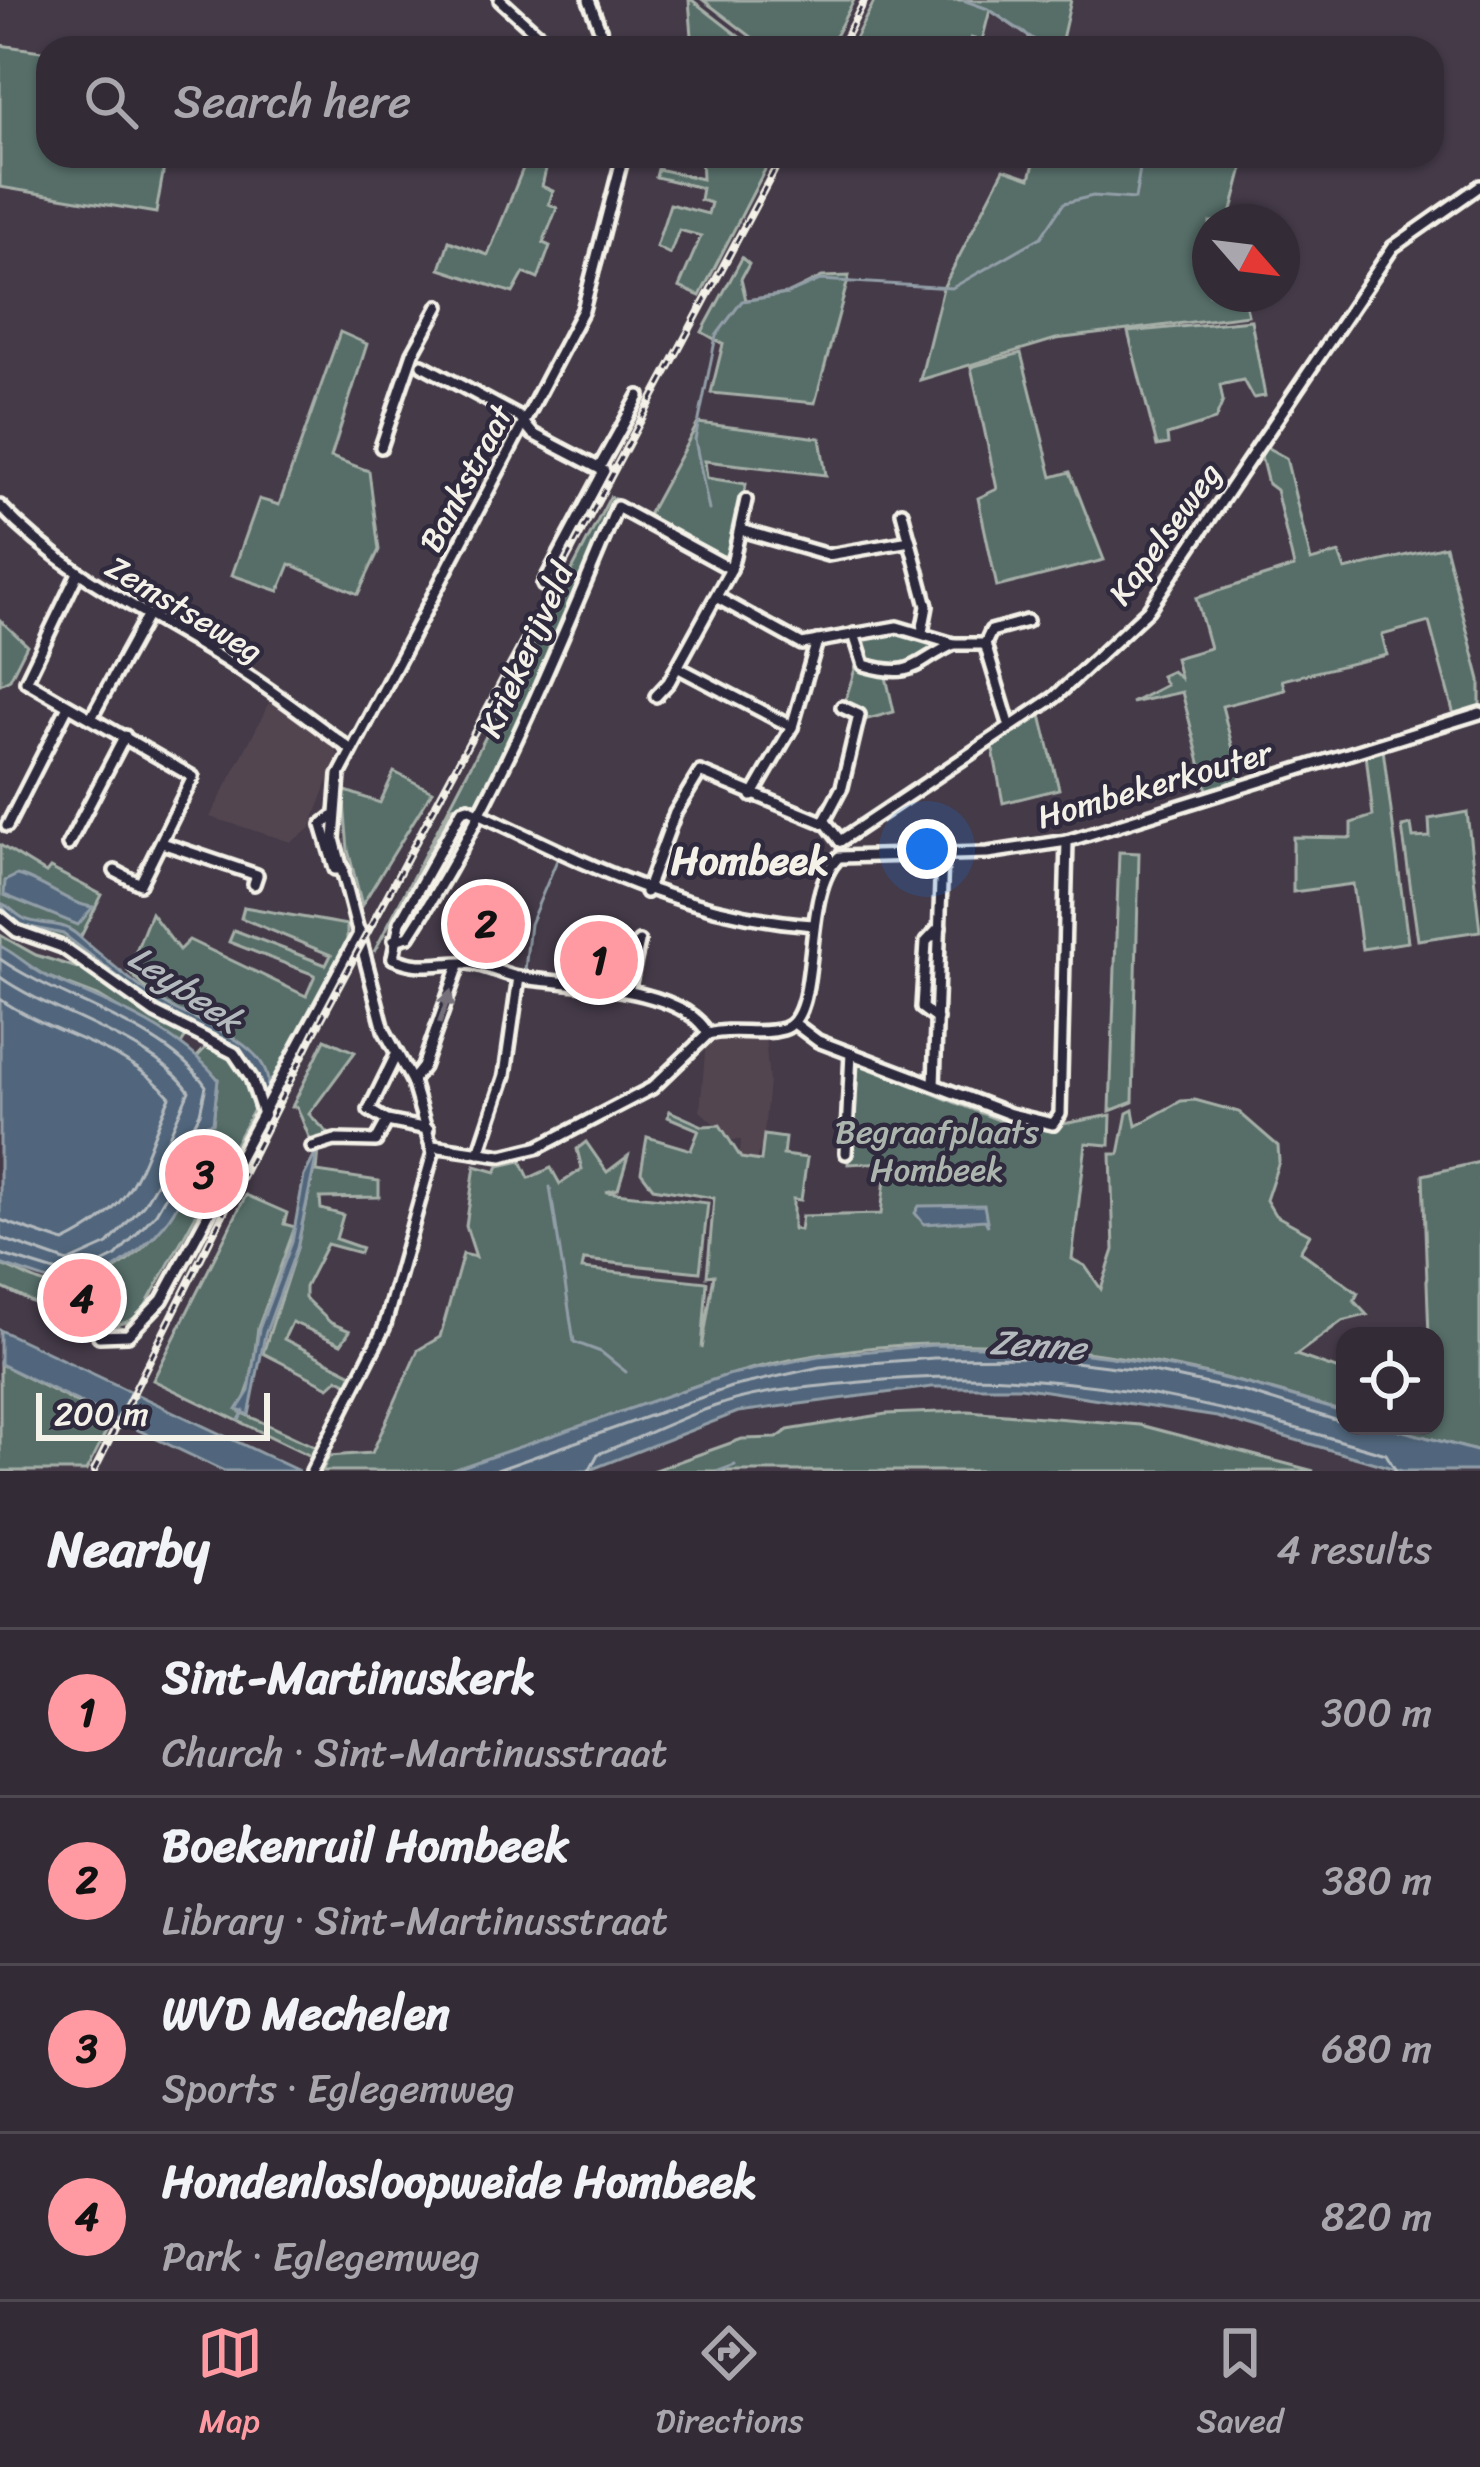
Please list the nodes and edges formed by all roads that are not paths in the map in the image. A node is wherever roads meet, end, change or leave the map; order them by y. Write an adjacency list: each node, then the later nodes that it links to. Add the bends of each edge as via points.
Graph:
1 (500, 0): 3 (street)
2 (590, 0): 4 (street)
3 (540, 36)
4 (603, 36)
5 (619, 168): 10 (street, Bankstraat, via 591,291)
6 (1480, 186): 36 (street, Kapelseweg, via 1393,247 1148,610 1071,684)
7 (434, 310): 11 (street)
8 (422, 365): 10 (street)
9 (639, 396): 12 (street)
10 (526, 422): 12 (street, via 533,434); 38 (street, Bankstraat)
11 (381, 447)
12 (599, 468): 20 (street)
13 (746, 500): 16 (street)
14 (0, 506): 19 (street, Zemstseweg)
15 (902, 512): 17 (street)
16 (741, 530): 17 (street, via 828,555); 18 (street)
17 (910, 541): 24 (street, via 927,606)
18 (731, 569): 21 (street); 40 (street, Kriekerijveld, via 617,507)
19 (77, 574): 22 (street, Zemstseweg); 31 (street, via 25,676)
20 (542, 585)
21 (718, 598): 26 (street, via 802,644); 29 (street)
22 (147, 616): 34 (street); 38 (street, Zemstseweg)
23 (1027, 621): 28 (street, via 992,631)
24 (922, 632): 25 (street); 27 (street)
25 (854, 634): 26 (street); 27 (street, via 864,665 890,672 928,663)
26 (817, 641): 35 (street)
27 (954, 644): 28 (street)
28 (985, 644): 36 (street)
29 (677, 667): 30 (street); 35 (street)
30 (656, 696)
31 (68, 706): 34 (street); 42 (street)
32 (842, 707): 41 (street, via 859,715 842,787)
33 (1480, 713): 44 (street, Hombekerkouter)
34 (91, 718): 37 (street)
35 (792, 727): 39 (street)
36 (1010, 728): 43 (street, Kapelseweg)
37 (125, 736): 45 (street, via 193,776); 46 (street)
38 (350, 748): 54 (street, Bankstraat, via 322,842 334,869 344,869)
39 (752, 796): 41 (street); 51 (street, via 700,772 675,812)
40 (478, 813): 51 (street); 55 (street, Kriekerijveld, via 409,936); 55 (street, via 462,809)
41 (824, 823): 43 (street)
42 (7, 826)
43 (840, 841): 48 (street)
44 (1067, 841): 47 (street, Hombekerkouter); 67 (street, via 1058,1121 1024,1119)
45 (162, 842): 49 (street, via 140,884); 50 (street, via 257,875)
46 (68, 844)
47 (942, 854): 48 (street, Hombekerkouter); 67 (street)
48 (839, 857): 53 (street, via 820,882)
49 (115, 872)
50 (254, 884)
51 (646, 892): 53 (street, via 763,922)
52 (0, 917): 68 (street, via 234,1053)
53 (813, 925): 62 (street, via 805,1002)
54 (360, 932): 58 (street, Bankstraat); 68 (street)
55 (394, 940): 57 (street)
56 (640, 942): 61 (street)
57 (393, 958): 58 (street); 59 (street, via 426,969)
58 (368, 965): 65 (street, Bankstraat)
59 (460, 965): 60 (street); 66 (street, one-way to 59)
60 (519, 977): 61 (street); 73 (street, via 506,1075)
61 (628, 992): 63 (street, via 692,1015)
62 (794, 1023): 63 (street); 64 (street)
63 (707, 1034): 73 (street, via 666,1078 599,1116 529,1151)
64 (851, 1053): 67 (street); 74 (street)
65 (394, 1057): 66 (street); 69 (street, via 369,1104)
66 (412, 1081): 70 (street)
67 (934, 1085)
68 (264, 1117): 75 (street, via 147,1321 117,1338)
69 (387, 1121): 70 (street); 72 (street, via 376,1141)
70 (428, 1129): 71 (street)
71 (433, 1146): 73 (street); 76 (street, via 384,1328)
72 (312, 1147)
73 (479, 1153)
74 (846, 1154)
75 (99, 1336)
76 (314, 1467)

